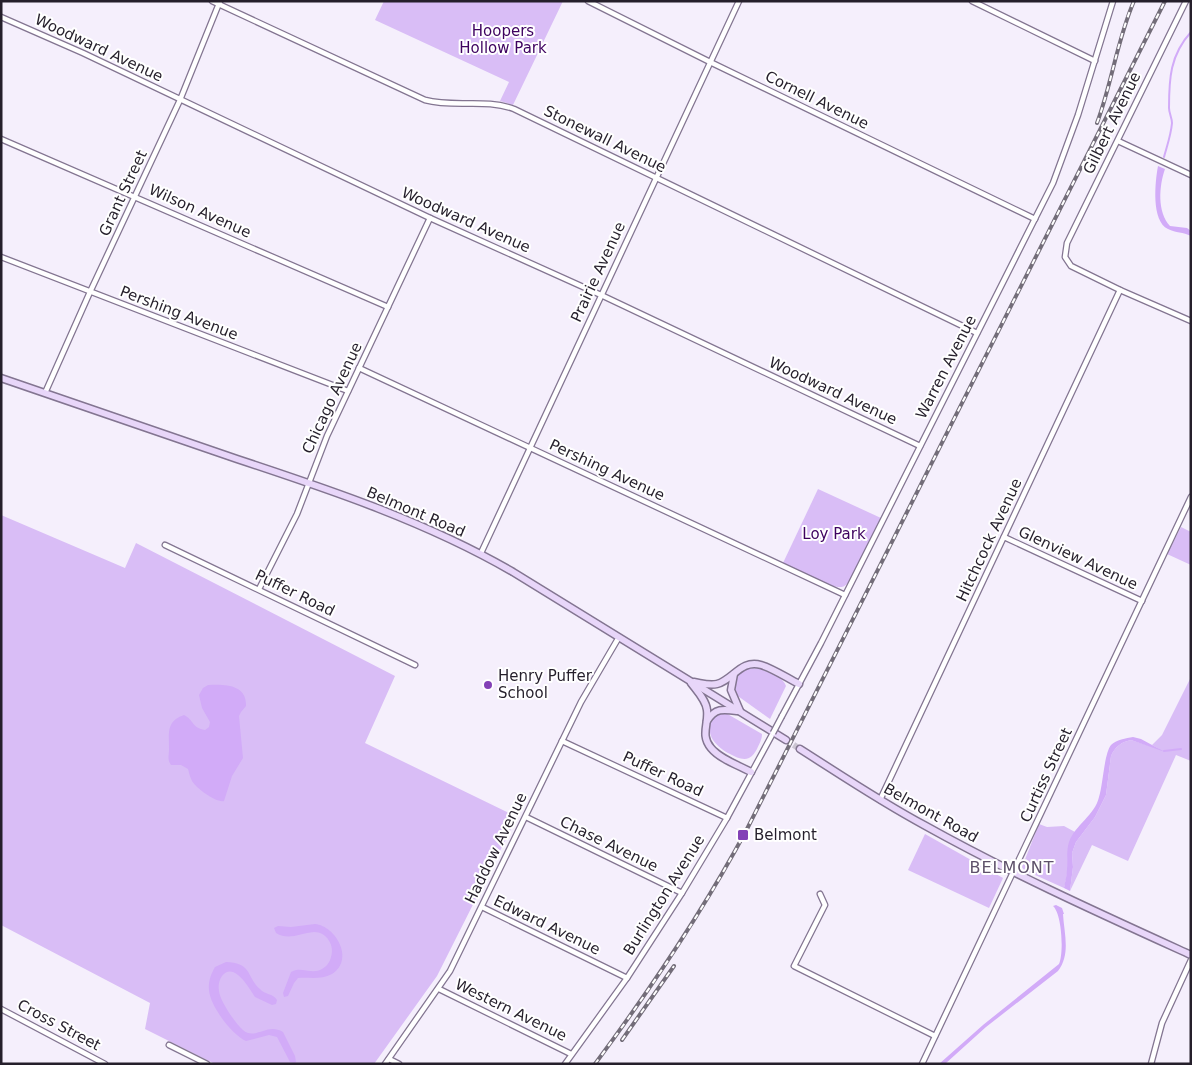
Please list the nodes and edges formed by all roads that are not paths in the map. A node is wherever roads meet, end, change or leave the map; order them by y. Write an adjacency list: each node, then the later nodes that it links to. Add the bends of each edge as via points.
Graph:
1 (212, 1): 7 (street, Stonewall Avenue)
2 (588, 1): 10 (street, Cornell Avenue)
3 (739, 1): 10 (street, Prairie Avenue)
4 (972, 1): 9 (street)
5 (1113, 1): 9 (street, Warren Avenue)
6 (1186, 1): 13 (street, Gilbert Avenue)
7 (220, 3): 11 (street, Grant Street); 15 (street, Stonewall Avenue, via 419,98 444,104 482,102 504,105)
8 (1, 17): 11 (street, Woodward Avenue)
9 (1095, 60): 18 (street, Warren Avenue, via 1064,156)
10 (710, 62): 15 (street, Prairie Avenue); 18 (street, Cornell Avenue)
11 (180, 100): 16 (street, Grant Street); 17 (street, Woodward Avenue)
12 (1, 140): 16 (street, Wilson Avenue)
13 (1118, 141): 14 (street); 20 (street, Gilbert Avenue, via 1067,243 1065,257 1071,266)
14 (1191, 175)
15 (656, 178): 22 (street, Prairie Avenue); 25 (street, Stonewall Avenue)
16 (136, 196): 21 (street, Grant Street); 23 (street, Wilson Avenue)
17 (430, 218): 22 (street, Woodward Avenue); 23 (street, Chicago Avenue)
18 (1035, 219): 25 (street, Warren Avenue)
19 (1, 257): 21 (street, Pershing Avenue)
20 (1120, 290): 24 (street); 34 (street, Hitchcock Avenue)
21 (90, 292): 28 (street, Pershing Avenue); 29 (street, Grant Street)
22 (601, 295): 30 (street, Woodward Avenue); 31 (street, Prairie Avenue)
23 (388, 307): 26 (street, Chicago Avenue)
24 (1191, 321)
25 (977, 333): 30 (street, Warren Avenue)
26 (359, 368): 28 (street, Chicago Avenue); 31 (street, Pershing Avenue)
27 (2, 379): 29 (main road, Belmont Road)
28 (348, 391): 32 (street, Chicago Avenue)
29 (45, 393): 32 (main road, Belmont Road)
30 (920, 446): 38 (street, Warren Avenue)
31 (530, 448): 36 (street, Prairie Avenue); 38 (street, Pershing Avenue)
32 (308, 482): 36 (main road, Belmont Road, via 421,526); 37 (street, Chicago Avenue, via 297,514)
33 (1191, 497): 39 (street, Curtiss Street)
34 (1004, 537): 39 (street, Glenview Avenue); 52 (street, Hitchcock Avenue)
35 (165, 545): 37 (street, Puffer Road)
36 (481, 554): 40 (main road, Belmont Road)
37 (259, 590): 41 (street, Puffer Road)
38 (845, 595): 44 (street, Warren Avenue)
39 (1142, 601): 55 (street, Curtiss Street)
40 (619, 637): 43 (main road, Belmont Road); 49 (street, Haddow Avenue, via 580,702)
41 (415, 665)
42 (734, 673): 43 (main road, via 715,685); 44 (main road, via 744,666 761,665); 45 (main road, via 731,690)
43 (689, 681): 45 (main road, Belmont Road); 46 (main road, via 705,703)
44 (799, 684): 47 (street, Warren Avenue, bridge)
45 (740, 711): 46 (main road, via 716,711); 48 (main road, Belmont Road)
46 (705, 724): 51 (main road, via 705,737 711,748)
47 (773, 732): 51 (street, Burlington Avenue)
48 (786, 740)
49 (562, 741): 53 (street, Haddow Avenue); 54 (street, Puffer Road)
50 (800, 749): 52 (main road, Belmont Road)
51 (751, 772): 54 (street, Burlington Avenue)
52 (880, 800): 55 (main road, Belmont Road)
53 (526, 817): 56 (street, Chase Avenue); 58 (street, Haddow Avenue)
54 (726, 818): 56 (street, Burlington Avenue)
55 (1014, 872): 59 (main road, Belmont Road); 64 (street, Curtiss Street)
56 (682, 893): 61 (street, Burlington Avenue)
57 (820, 894): 64 (street, via 825,905 794,966)
58 (482, 907): 61 (street, Edward Avenue); 62 (street, Haddow Avenue)
59 (1191, 955)
60 (1191, 960): 74 (street, via 1162,1023)
61 (627, 978): 66 (street, Burlington Avenue)
62 (438, 989): 66 (street, Western Avenue); 67 (street, Haddow Avenue)
63 (1, 1009): 68 (street, Cross Street)
64 (935, 1036): 73 (street, Curtiss Street)
65 (170, 1045): 69 (street)
66 (572, 1054): 72 (street, Burlington Avenue)
67 (389, 1058): 70 (street, Haddow Avenue); 71 (street)
68 (105, 1064)
69 (207, 1064)
70 (385, 1064)
71 (399, 1064)
72 (565, 1064)
73 (922, 1064)
74 (1152, 1064)

